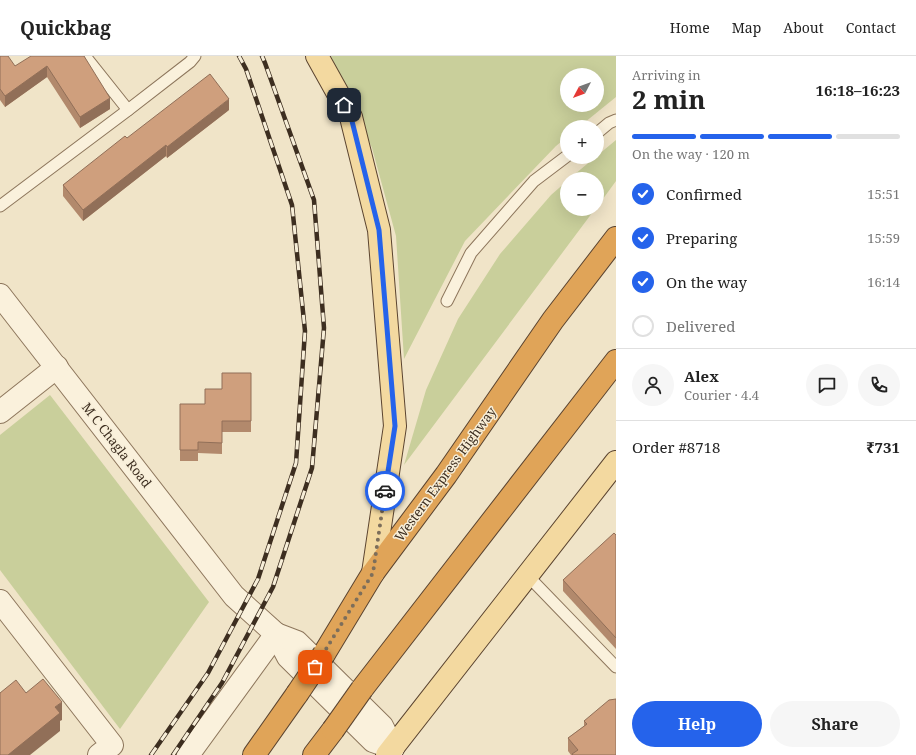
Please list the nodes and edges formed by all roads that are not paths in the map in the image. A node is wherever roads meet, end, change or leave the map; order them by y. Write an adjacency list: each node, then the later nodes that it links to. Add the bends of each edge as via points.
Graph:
1 (85, 56): 4 (lane)
2 (195, 56): 4 (lane)
3 (317, 56): 16 (main road, via 351,117 379,230 395,426)
4 (128, 110): 8 (lane)
5 (616, 120): 6 (lane)
6 (604, 127)
7 (560, 161): 11 (lane, via 534,181 472,253)
8 (0, 206)
9 (616, 238): 16 (highway, Western Express Highway, via 553,320 446,475)
10 (0, 295): 13 (street, M C Chagla Road)
11 (447, 301)
12 (616, 361): 25 (highway, bridge, via 362,689)
13 (57, 367): 14 (street); 19 (street, M C Chagla Road, via 234,596)
14 (0, 412)
15 (616, 462): 17 (main road)
16 (373, 573): 24 (highway, Western Express Highway, bridge, via 324,654)
17 (527, 575): 20 (lane); 21 (main road)
18 (0, 601): 22 (street, via 112,745)
19 (276, 634): 21 (street, via 288,657 373,741); 23 (street)
20 (616, 667)
21 (390, 751)
22 (99, 755)
23 (188, 755)
24 (254, 755)
25 (314, 755)

